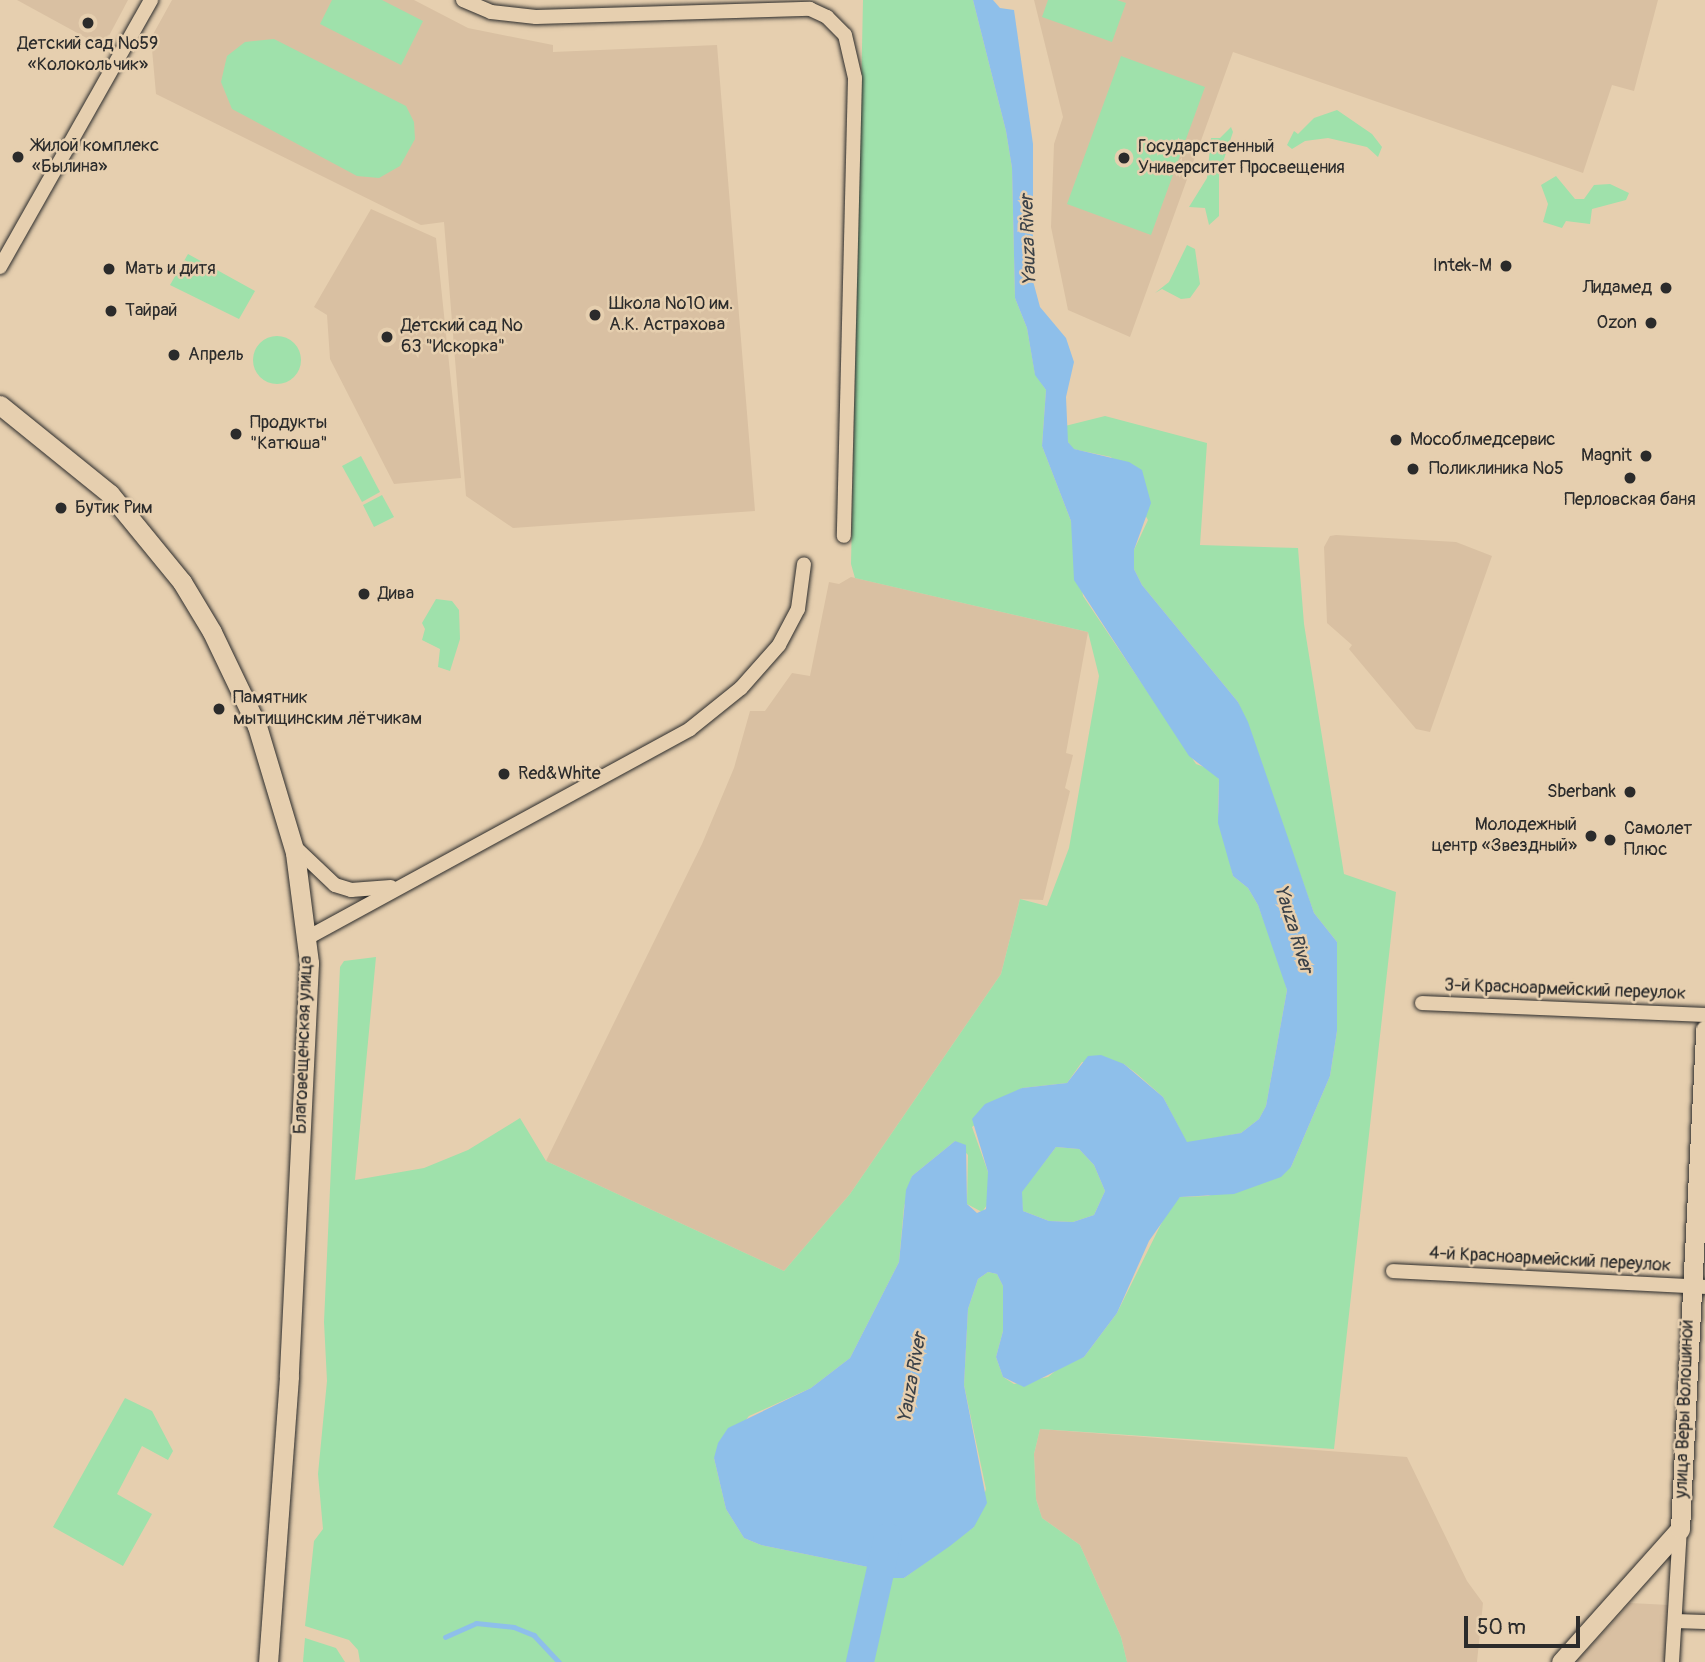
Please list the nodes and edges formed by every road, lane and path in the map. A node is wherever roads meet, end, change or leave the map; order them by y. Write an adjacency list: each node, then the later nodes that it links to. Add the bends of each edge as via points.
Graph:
1 (151, 0): 3 (street)
2 (463, 0): 5 (street, via 491,12 536,17 810,9 827,16 844,33 855,78)
3 (0, 267)
4 (0, 405): 7 (street, Благовещенская улица, via 110,494 182,582 212,632 257,726)
5 (845, 536)
6 (804, 565): 8 (street, via 804,587 790,628 760,669 721,705 659,748)
7 (293, 844): 8 (street, via 335,885 370,891); 9 (street, Благовещенская улица)
8 (409, 883): 9 (street)
9 (307, 938): 18 (street, Благовещенская улица, via 289,1377)
10 (1422, 1003): 11 (street, 3-й Красноармейский переулок)
11 (1705, 1015)
12 (1705, 1030): 14 (street, улица Веры Волошиной)
13 (1393, 1271): 14 (street, 4-й Красноармейский переулок)
14 (1697, 1287): 15 (street, улица Веры Волошиной)
15 (1681, 1530): 16 (street, улица Веры Волошиной); 19 (street)
16 (1675, 1621): 17 (street); 20 (street, улица Веры Волошиной)
17 (1705, 1622)
18 (268, 1662)
19 (1561, 1662)
20 (1672, 1662)

